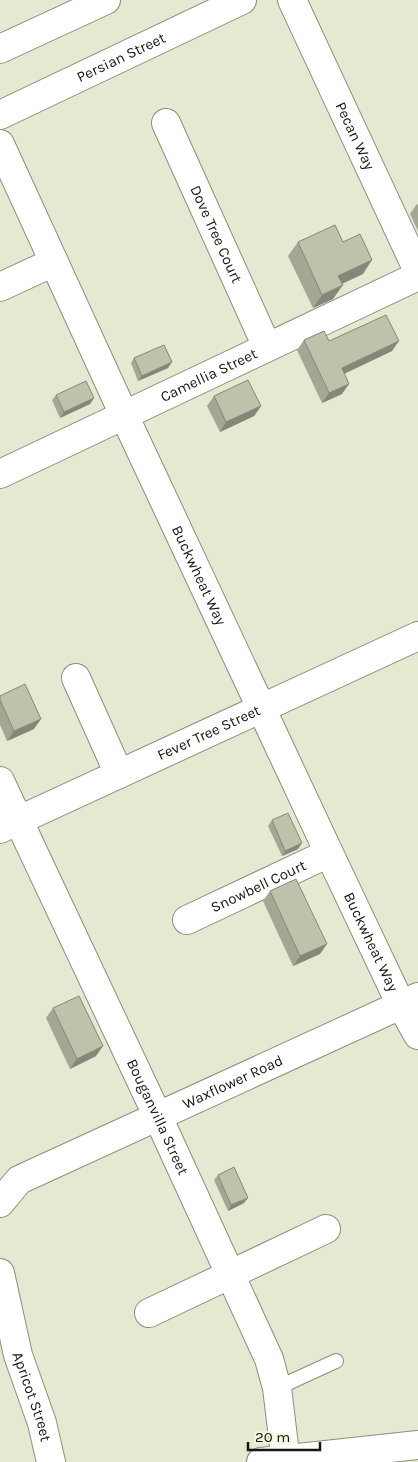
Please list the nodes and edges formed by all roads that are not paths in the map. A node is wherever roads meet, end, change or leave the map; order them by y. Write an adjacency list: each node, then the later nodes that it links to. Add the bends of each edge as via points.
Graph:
1 (106, 0): 4 (street)
2 (242, 0): 5 (street, Persian Street)
3 (292, 0): 9 (street, Pecan Way)
4 (0, 49)
5 (0, 114)
6 (166, 123): 12 (street, Dove Tree Court)
7 (0, 144): 8 (street, Buckwheat Way)
8 (54, 262): 11 (street); 13 (street, Buckwheat Way)
9 (418, 271)
10 (418, 276): 12 (street, Camellia Street)
11 (0, 287)
12 (267, 347): 13 (street, Camellia Street)
13 (124, 415): 14 (street, Camellia Street); 17 (street, Buckwheat Way)
14 (0, 474)
15 (418, 636): 17 (street, Fever Tree Street)
16 (76, 678): 18 (street)
17 (261, 708): 18 (street, Fever Tree Street); 21 (street, Buckwheat Way)
18 (119, 774): 20 (street, Fever Tree Street)
19 (0, 781): 20 (street, Bouganvilla Street)
20 (9, 825): 25 (street, Bouganvilla Street)
21 (329, 853): 22 (street, Snowbell Court); 23 (street, Buckwheat Way)
22 (187, 920)
23 (410, 1001): 24 (street, Buckwheat Way); 25 (street, Waxflower Road)
24 (418, 1035)
25 (158, 1117): 26 (street, Waxflower Road); 30 (street, Bouganvilla Street)
26 (10, 1177): 27 (street, Waxflower Road)
27 (0, 1203)
28 (326, 1229): 30 (street)
29 (0, 1273): 36 (street, Apricot Street, via 18,1355 42,1423)
30 (230, 1275): 31 (street); 33 (street, Bouganvilla Street, via 269,1359)
31 (149, 1313)
32 (336, 1361): 33 (lane)
33 (277, 1388): 35 (street, Bouganvilla Street)
34 (417, 1444): 35 (street)
35 (278, 1461)
36 (51, 1462)

